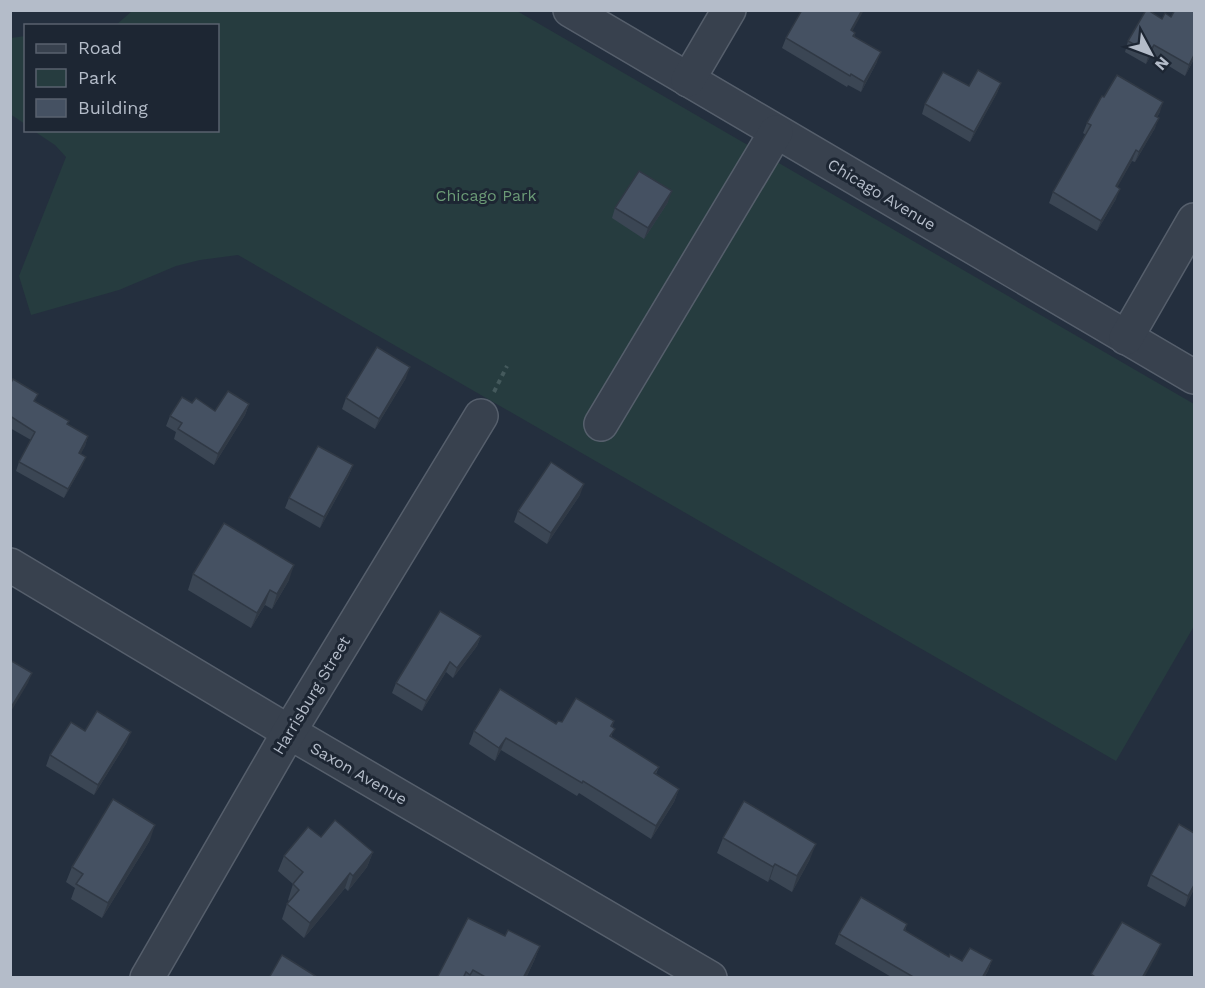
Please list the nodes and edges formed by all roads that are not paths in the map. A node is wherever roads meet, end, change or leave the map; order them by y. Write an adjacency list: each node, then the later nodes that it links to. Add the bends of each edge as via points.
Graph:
1 (570, 10): 3 (street, Chicago Avenue)
2 (729, 10): 3 (street)
3 (688, 80): 4 (street, Chicago Avenue)
4 (776, 132): 6 (street, Chicago Avenue); 9 (street)
5 (1194, 220): 6 (street)
6 (1126, 338): 7 (street, Chicago Avenue)
7 (1194, 377)
8 (481, 416): 11 (street, Harrisburg Street)
9 (601, 424)
10 (10, 565): 11 (street, Saxon Avenue)
11 (289, 732): 12 (street, Harrisburg Street); 13 (street, Saxon Avenue)
12 (147, 978)
13 (710, 978)

